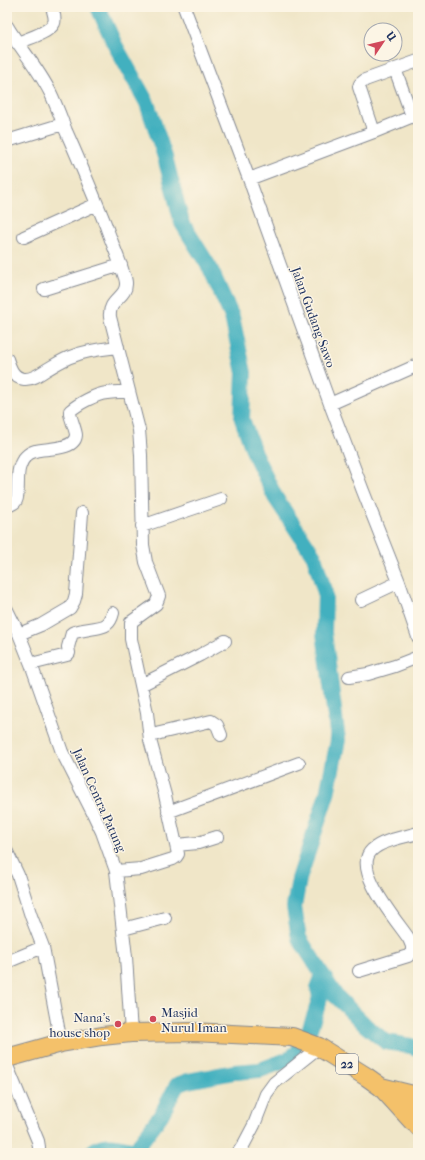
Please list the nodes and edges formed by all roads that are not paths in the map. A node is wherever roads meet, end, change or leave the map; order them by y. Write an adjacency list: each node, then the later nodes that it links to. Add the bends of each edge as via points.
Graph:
1 (52, 7): 4 (street, via 52,25 37,36)
2 (184, 7): 11 (street, Jalan Gudang Sawo)
3 (7, 26): 4 (street)
4 (17, 43): 8 (street, via 40,74)
5 (418, 61): 6 (street)
6 (395, 69): 7 (street); 9 (street, via 365,80 359,87)
7 (415, 115): 9 (street)
8 (63, 124): 10 (street); 12 (street)
9 (374, 132): 11 (street)
10 (7, 141)
11 (249, 179): 20 (street, Jalan Gudang Sawo)
12 (97, 204): 13 (street); 14 (street)
13 (24, 238)
14 (121, 265): 15 (street); 16 (street, via 126,289 114,302 110,311)
15 (44, 289)
16 (118, 347): 17 (street, via 84,352 64,360 36,377 24,379 12,372); 19 (street)
17 (7, 359)
18 (418, 365): 20 (street)
19 (129, 391): 22 (street, via 100,394 70,411 76,435 74,440 63,447 36,450 29,454 20,464 17,474 18,498 15,503); 24 (street, via 139,430 142,455)
20 (330, 404): 25 (street, Jalan Gudang Sawo)
21 (222, 499): 24 (street)
22 (7, 506)
23 (82, 513): 29 (street, via 74,601 70,608 57,616)
24 (142, 526): 35 (street, via 142,545 159,596 156,604 131,622 130,639)
25 (399, 582): 26 (street); 30 (street, Jalan Gudang Sawo)
26 (361, 600)
27 (7, 610): 29 (street, Jalan Centra Patung)
28 (113, 613): 33 (street, via 105,627 72,633 68,655)
29 (19, 634): 33 (street, Jalan Centra Patung)
30 (418, 637)
31 (225, 641): 35 (street)
32 (418, 657): 34 (street, via 368,674)
33 (31, 664): 44 (street, Jalan Centra Patung, via 62,752 102,832)
34 (349, 677)
35 (141, 685): 37 (street)
36 (221, 735): 37 (street, via 217,725 211,721)
37 (150, 736): 39 (street)
38 (299, 763): 39 (street)
39 (168, 812): 42 (street)
40 (418, 832): 49 (street, via 379,845 372,850 367,860 377,893 406,935 412,952 408,956)
41 (217, 837): 42 (street, via 198,843)
42 (176, 845): 44 (street, via 178,854 173,860 142,869)
43 (7, 852): 47 (street, via 18,875)
44 (116, 871): 46 (street, Jalan Centra Patung)
45 (165, 918): 46 (street)
46 (123, 929): 50 (street, Jalan Centra Patung)
47 (43, 947): 48 (street); 51 (street)
48 (7, 962)
49 (359, 971)
50 (131, 1033): 51 (highway, 22); 52 (highway, 22, via 193,1032 292,1037)
51 (61, 1043): 53 (highway, 22)
52 (315, 1046): 55 (highway, 22); 59 (street, via 274,1083 266,1094 254,1125)
53 (7, 1058)
54 (7, 1066): 58 (street, via 39,1144)
55 (381, 1088): 56 (highway, 22); 57 (highway, 22)
56 (418, 1096): 57 (main road, via 413,1110)
57 (415, 1126)
58 (39, 1153)
59 (238, 1153)

